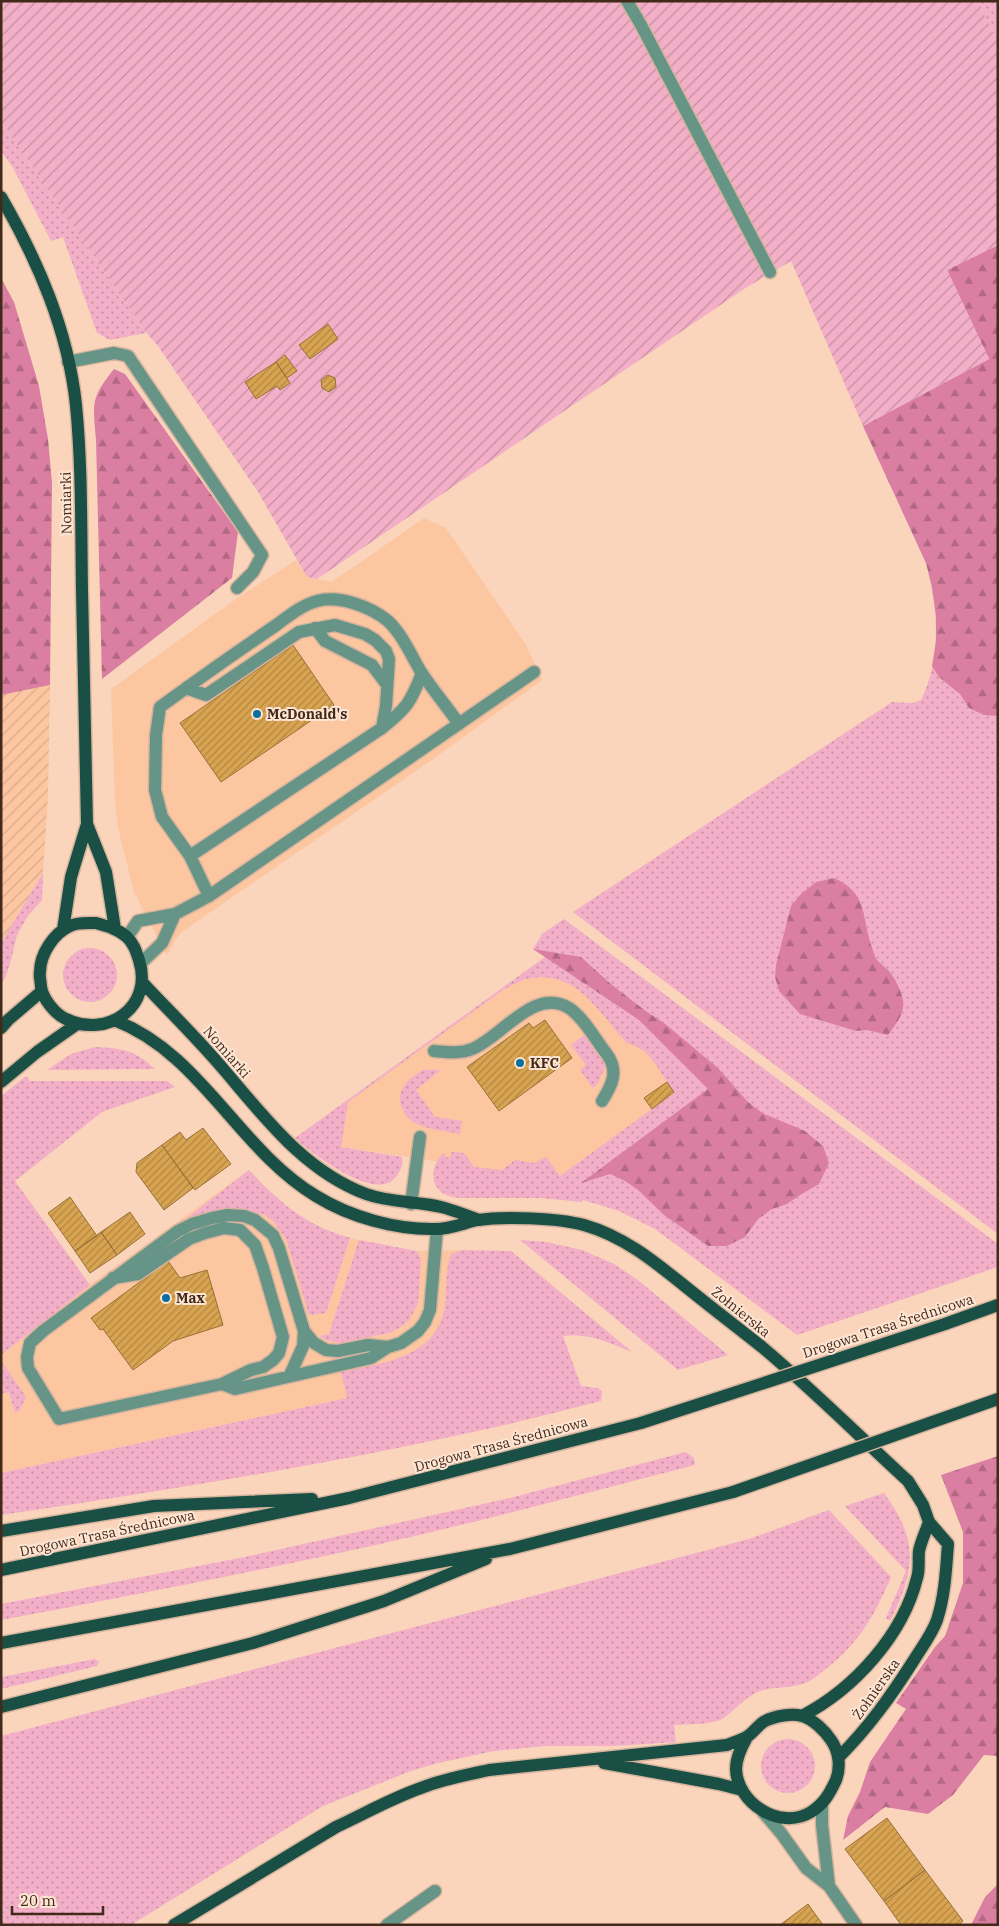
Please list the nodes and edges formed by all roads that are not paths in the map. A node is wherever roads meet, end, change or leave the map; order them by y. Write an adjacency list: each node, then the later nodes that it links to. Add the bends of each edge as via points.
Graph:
1 (627, 1): 3 (street)
2 (1, 196): 4 (main road, Nomiarki, via 21,230 48,292)
3 (770, 272)
4 (68, 362): 5 (street, via 114,353 128,356 262,555 253,572); 13 (main road, Nomiarki, via 76,403 81,481)
5 (237, 588)
6 (315, 628): 9 (street, via 326,640 372,665); 9 (street, via 335,625 375,640 386,650 389,659); 10 (street, via 299,632 206,695)
7 (534, 672): 11 (street)
8 (422, 673): 10 (street, via 390,623 375,612 336,600 317,601 297,611); 11 (street); 12 (street, via 402,712)
9 (387, 685): 12 (street)
10 (186, 688): 14 (street, via 160,707 155,790 162,817)
11 (459, 724): 15 (street)
12 (382, 728): 14 (street)
13 (87, 824): 17 (main road, Nomiarki, via 106,872); 18 (main road, Nomiarki, via 72,877)
14 (190, 856): 15 (street)
15 (209, 896): 16 (street)
16 (175, 914): 19 (street, via 138,920); 20 (street, via 162,943)
17 (115, 928): 18 (main road, via 96,923 70,925); 19 (main road)
18 (63, 930): 22 (main road, via 45,950 39,971)
19 (127, 937): 20 (main road, via 136,948)
20 (140, 964): 21 (main road)
21 (142, 982): 23 (main road, via 133,1004); 30 (main road, Nomiarki)
22 (42, 991): 24 (main road, via 50,1006); 25 (main road)
23 (114, 1020): 24 (main road, via 95,1026); 33 (main road, Żołnierska, via 158,1043 183,1065 266,1158 316,1196 346,1211 377,1221)
24 (77, 1024): 27 (main road)
25 (1, 1028)
26 (434, 1051): 28 (street, via 455,1053 474,1049 539,1004 563,1005 577,1016 611,1059 614,1077)
27 (1, 1082)
28 (602, 1101)
29 (420, 1137): 31 (street)
30 (287, 1143): 31 (main road, Żołnierska, via 333,1178 389,1201)
31 (411, 1204): 32 (main road, Żołnierska, via 441,1207)
32 (480, 1220): 33 (main road, Żołnierska); 42 (main road, Żołnierska, via 549,1220 583,1225 619,1238 643,1253 763,1348 908,1481)
33 (437, 1230): 37 (street, via 430,1310 425,1322 401,1344)
34 (112, 1278): 36 (street, via 192,1224 228,1215 244,1216 255,1220 273,1235); 39 (street, via 138,1274 189,1239 204,1233 224,1228 240,1230 248,1236 261,1261 283,1337 273,1360); 39 (street, via 30,1343 28,1368 59,1419)
35 (998, 1305): 41 (main road, Drogowa Trasa Średnicowa, bridge, via 641,1423)
36 (304, 1332): 37 (street, via 326,1350 368,1345); 38 (street, via 303,1346)
37 (388, 1347): 38 (street, via 371,1358)
38 (290, 1375): 39 (street, via 235,1388)
39 (222, 1384)
40 (998, 1399): 44 (main road, bridge, via 733,1492)
41 (350, 1498): 43 (main road, via 154,1506); 45 (main road, Drogowa Trasa Średnicowa)
42 (929, 1522): 48 (main road, Żołnierska, via 919,1550 918,1576 896,1628 862,1670 819,1707); 50 (main road, Żołnierska, via 948,1544 945,1586 936,1621 882,1708)
43 (1, 1530)
44 (510, 1549): 46 (main road); 47 (main road, via 384,1601 262,1640)
45 (1, 1570)
46 (1, 1644)
47 (1, 1707)
48 (802, 1716): 49 (main road, via 782,1716 764,1721); 50 (main road, via 822,1728)
49 (747, 1736): 51 (main road, via 727,1745); 52 (main road, via 736,1767)
50 (839, 1757): 53 (main road, via 838,1774)
51 (589, 1760): 52 (main road); 57 (main road, via 489,1770 422,1787 336,1828)
52 (742, 1790): 54 (main road)
53 (822, 1804): 54 (main road, via 809,1814 795,1817); 55 (street)
54 (763, 1812): 55 (street, via 806,1868)
55 (829, 1886): 59 (street)
56 (435, 1891): 58 (street)
57 (174, 1925)
58 (387, 1925)
59 (856, 1925)

